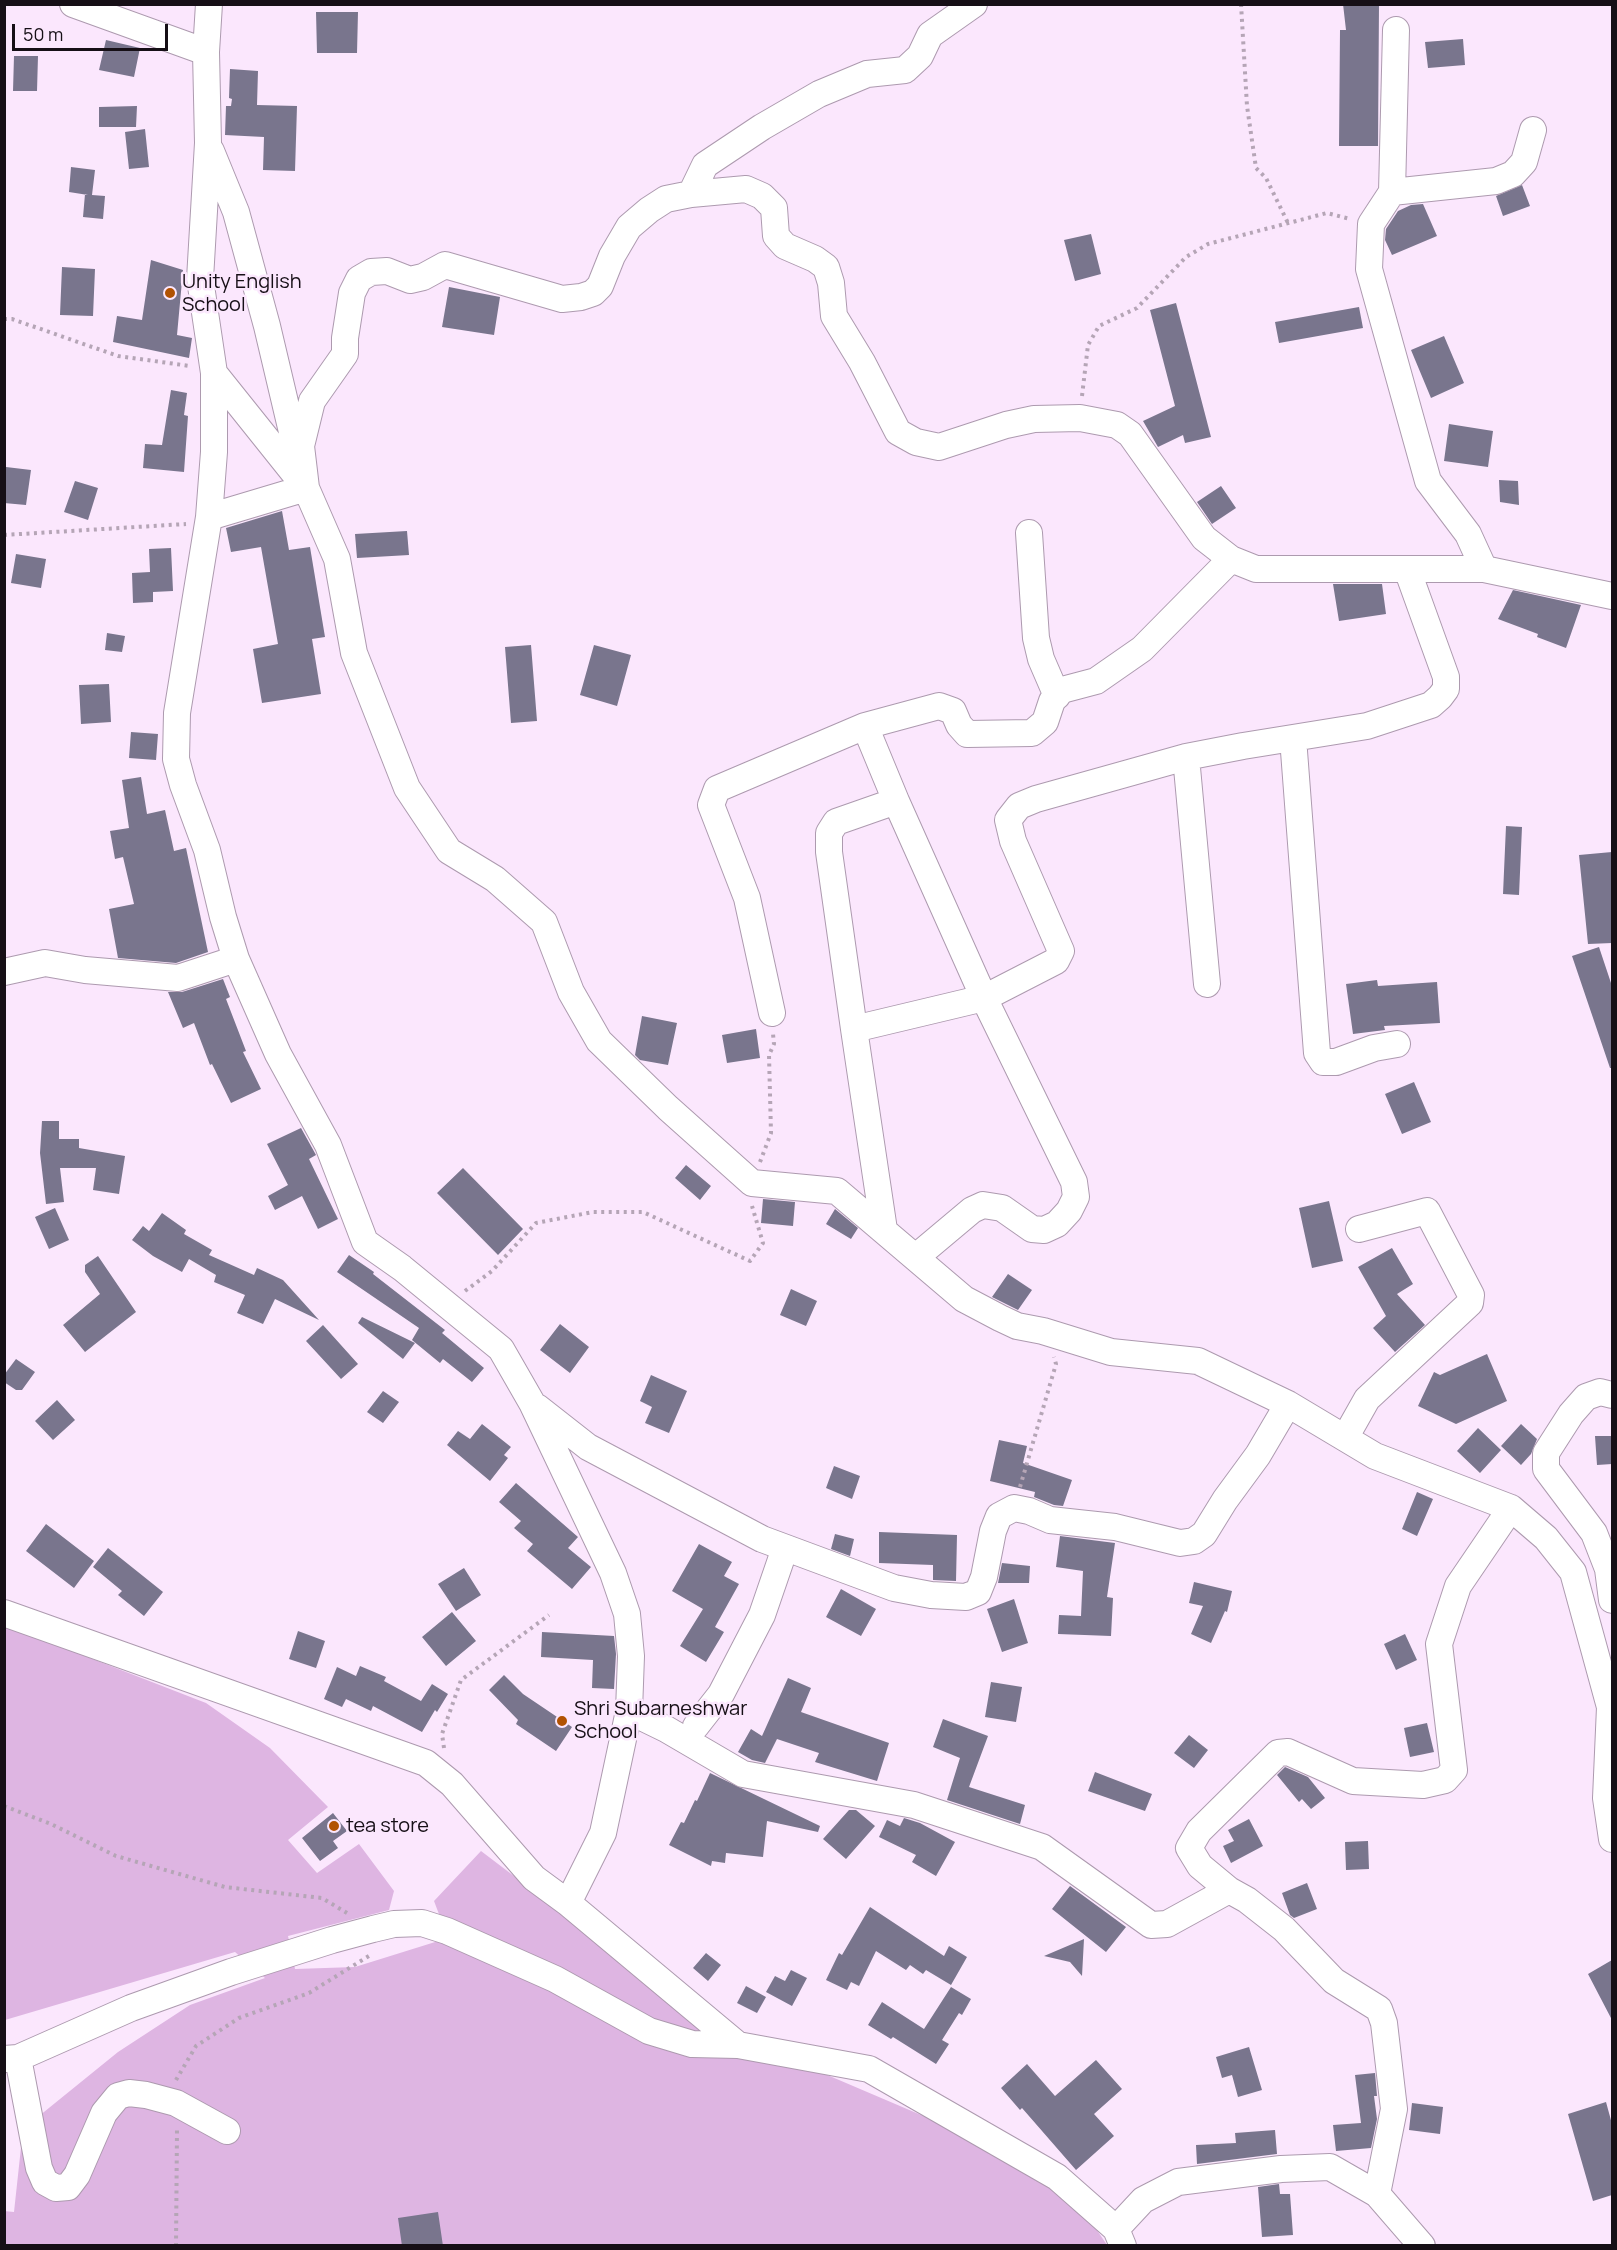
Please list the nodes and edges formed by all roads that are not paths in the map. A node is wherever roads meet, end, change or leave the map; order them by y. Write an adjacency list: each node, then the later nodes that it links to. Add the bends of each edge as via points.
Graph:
1 (73, 4): 5 (street)
2 (209, 4): 5 (street)
3 (974, 4): 9 (street, via 930,35 920,56 905,70 867,74 819,94 762,127 705,165)
4 (1396, 30): 8 (street)
5 (206, 52): 7 (street)
6 (1533, 130): 8 (street, via 1524,162 1514,174 1496,182)
7 (208, 142): 10 (street, via 200,279); 11 (street, via 236,212)
8 (1392, 192): 16 (street, via 1371,224 1369,269 1428,481 1468,534)
9 (691, 194): 11 (street, via 666,199 629,227 600,286 581,297 562,299 445,265 410,280 387,271 371,272 359,279 352,293 345,354 312,401 301,446); 14 (street, via 746,189 762,196 774,208 776,236 780,241 826,267 834,316 898,432 916,442 939,447 1034,419 1080,418 1117,425 1130,434 1204,538)
10 (214, 373): 11 (street); 12 (street)
11 (306, 488): 12 (street); 31 (street, via 337,559 354,653 407,788 449,851 495,879 544,922 571,992 599,1041 752,1183 837,1191)
12 (209, 520): 23 (street, via 177,713 176,759 207,850)
13 (1029, 533): 18 (street, via 1036,638)
14 (1231, 559): 15 (street, via 1256,569); 18 (street, via 1142,649 1096,681 1062,690)
15 (1407, 568): 16 (street); 20 (street, via 1446,677 1446,689 1431,705 1367,726)
16 (1484, 569): 17 (street)
17 (1612, 596)
18 (1057, 696): 19 (street, via 1044,722 1032,733 967,734 952,711 939,706)
19 (865, 726): 22 (street); 27 (street, via 717,789 711,805 747,898)
20 (1293, 738): 21 (street); 29 (street, via 1317,1053 1323,1062 1336,1062)
21 (1186, 757): 25 (street); 26 (street, via 1036,799 1019,806 1008,819 1013,841 1061,951 1056,961)
22 (896, 801): 26 (street); 28 (street, via 836,822 829,833)
23 (236, 959): 24 (street, via 178,978 45,963); 34 (street, via 278,1054 328,1145 365,1242 501,1349)
24 (4, 972)
25 (1207, 984)
26 (984, 998): 28 (street); 32 (street, via 1074,1182 1076,1197 1057,1224 1044,1230 1032,1229 1002,1208 983,1205)
27 (772, 1013)
28 (854, 1029): 31 (street)
29 (1397, 1044)
30 (1359, 1229): 36 (street, via 1427,1211 1471,1295 1470,1304 1367,1399)
31 (884, 1230): 32 (street)
32 (915, 1257): 35 (street, via 964,1299 1017,1326 1111,1352 1198,1361)
33 (1612, 1395): 39 (street, via 1600,1392 1586,1397 1546,1454 1546,1468 1594,1533 1608,1569)
34 (532, 1403): 38 (street, via 588,1447); 43 (street, via 613,1573 627,1614 631,1656)
35 (1288, 1404): 36 (street); 38 (street, via 1204,1534 1194,1541 1180,1542 1115,1527 1050,1520 1014,1508 999,1516 978,1592 966,1597 894,1588)
36 (1344, 1438): 37 (street, via 1375,1456)
37 (1511, 1508): 42 (street, via 1546,1538 1573,1572); 46 (street, via 1458,1586 1439,1644 1454,1770 1444,1780 1423,1785 1353,1780 1288,1752 1278,1753 1199,1831 1189,1848 1200,1866)
38 (785, 1548): 44 (street, via 762,1615 721,1694)
39 (1612, 1600)
40 (4, 1613): 47 (street, via 426,1763 452,1784 534,1878)
41 (1612, 1668): 42 (street)
42 (1610, 1707): 45 (street, via 1606,1798)
43 (629, 1710): 46 (street, via 743,1774 914,1804 1042,1846 1151,1925 1167,1924); 47 (street, via 603,1833)
44 (696, 1726)
45 (1612, 1839)
46 (1229, 1890): 51 (street, via 1284,1929 1334,1981 1379,2009 1394,2109)
47 (568, 1903): 48 (street)
48 (738, 2044): 49 (street, via 692,2044 649,2031 555,1979 422,1923 394,1924 374,1940 264,1961 153,2000); 52 (street, via 870,2069 1057,2177)
49 (11, 2058): 50 (street, via 39,2168 45,2182 56,2188 68,2187 77,2175 104,2113 118,2096 146,2095 177,2103)
50 (227, 2131)
51 (1377, 2194): 52 (street, via 1330,2167 1178,2182 1143,2200); 53 (street)
52 (1120, 2237)
53 (1422, 2246)

